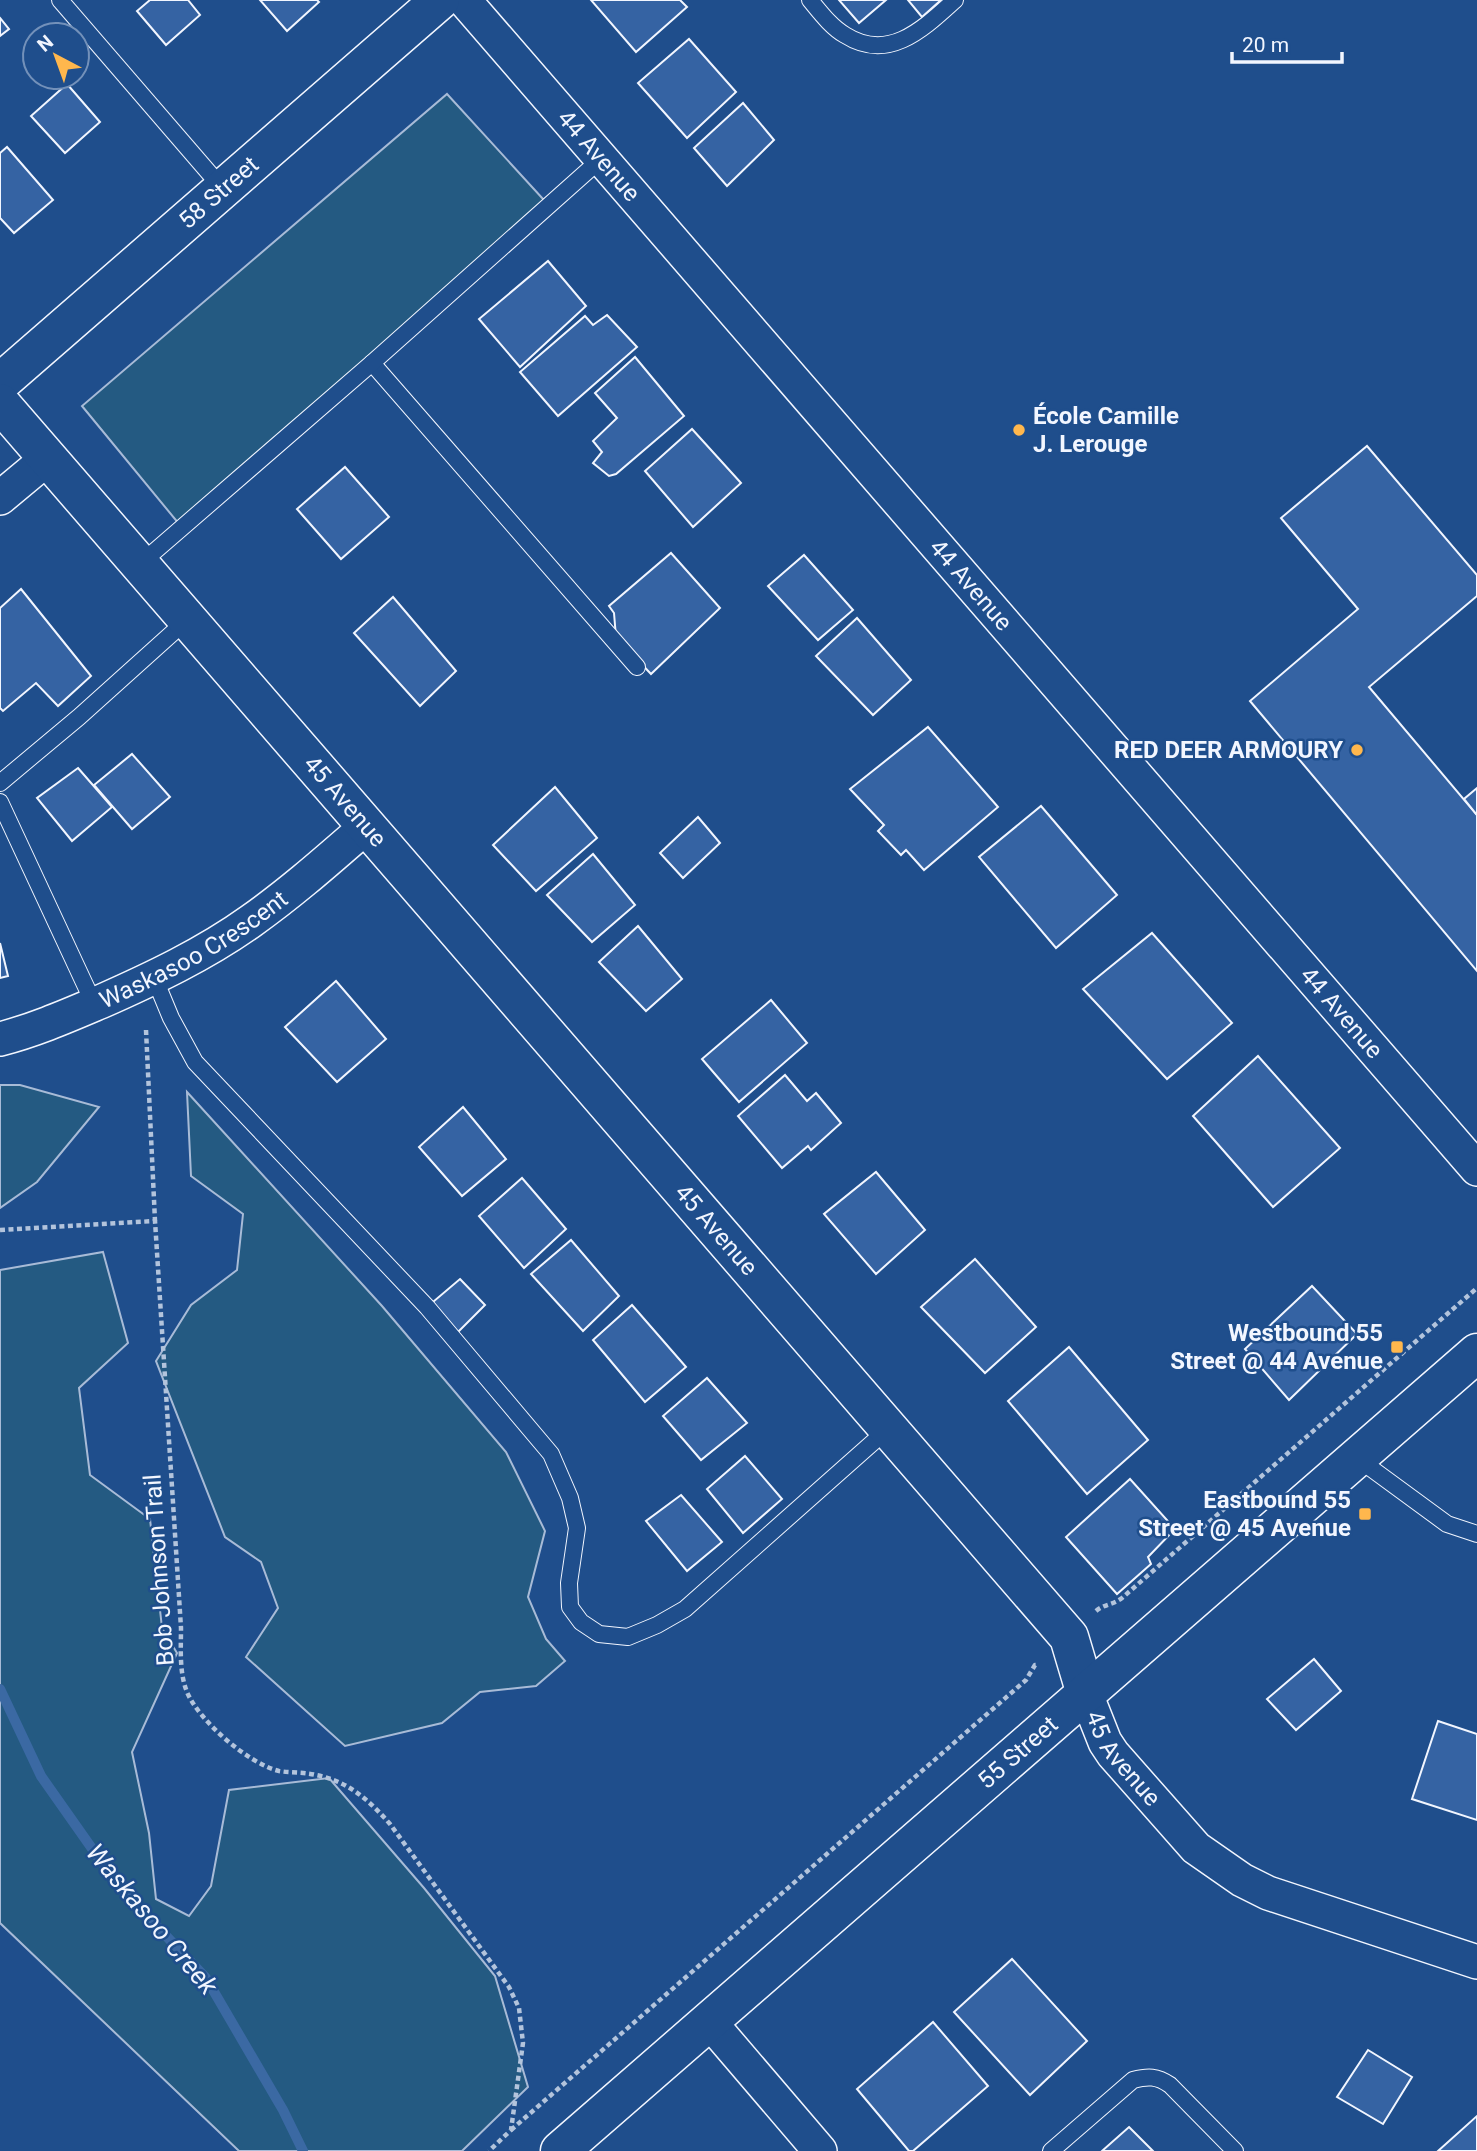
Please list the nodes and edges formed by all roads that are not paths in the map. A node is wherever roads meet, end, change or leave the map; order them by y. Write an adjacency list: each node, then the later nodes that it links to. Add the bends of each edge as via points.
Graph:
1 (60, 0): 7 (lane)
2 (440, 0): 7 (street, 58 Street)
3 (464, 0): 6 (street, 44 Avenue)
4 (810, 0): 5 (lane, via 843,34 881,46 925,27)
5 (955, 0)
6 (601, 159): 8 (lane); 22 (street, 44 Avenue)
7 (223, 189): 9 (street, 58 Street)
8 (372, 363): 13 (lane); 15 (lane)
9 (0, 383)
10 (0, 403): 11 (street, 45 Avenue)
11 (48, 458): 12 (street); 13 (street, 45 Avenue)
12 (0, 498)
13 (140, 564): 14 (street, 45 Avenue)
14 (188, 619): 16 (lane); 18 (street, 45 Avenue)
15 (637, 667)
16 (0, 783)
17 (0, 802): 20 (lane)
18 (367, 826): 19 (street, Waskasoo Crescent, via 248,923); 24 (street, 45 Avenue)
19 (148, 980): 20 (street, Waskasoo Crescent); 24 (lane, via 195,1062 427,1307 551,1454 577,1528 570,1607 599,1634 628,1637 685,1609)
20 (94, 1004): 21 (street, Waskasoo Crescent)
21 (0, 1040)
22 (1477, 1169)
23 (1477, 1353): 25 (street, 55 Street)
24 (888, 1429): 27 (street, 45 Avenue, via 1069,1637)
25 (1357, 1458): 26 (lane, via 1447,1524); 27 (street, 55 Street)
26 (1477, 1534)
27 (1086, 1694): 28 (street, 45 Avenue, via 1112,1754 1196,1848 1220,1866 1268,1893); 29 (street, 55 Street)
28 (1477, 1962)
29 (709, 2021): 30 (street, 55 Street); 31 (street)
30 (560, 2151)
31 (820, 2151)
32 (1051, 2151): 33 (lane, via 1133,2080 1148,2076 1170,2085)
33 (1235, 2151)

